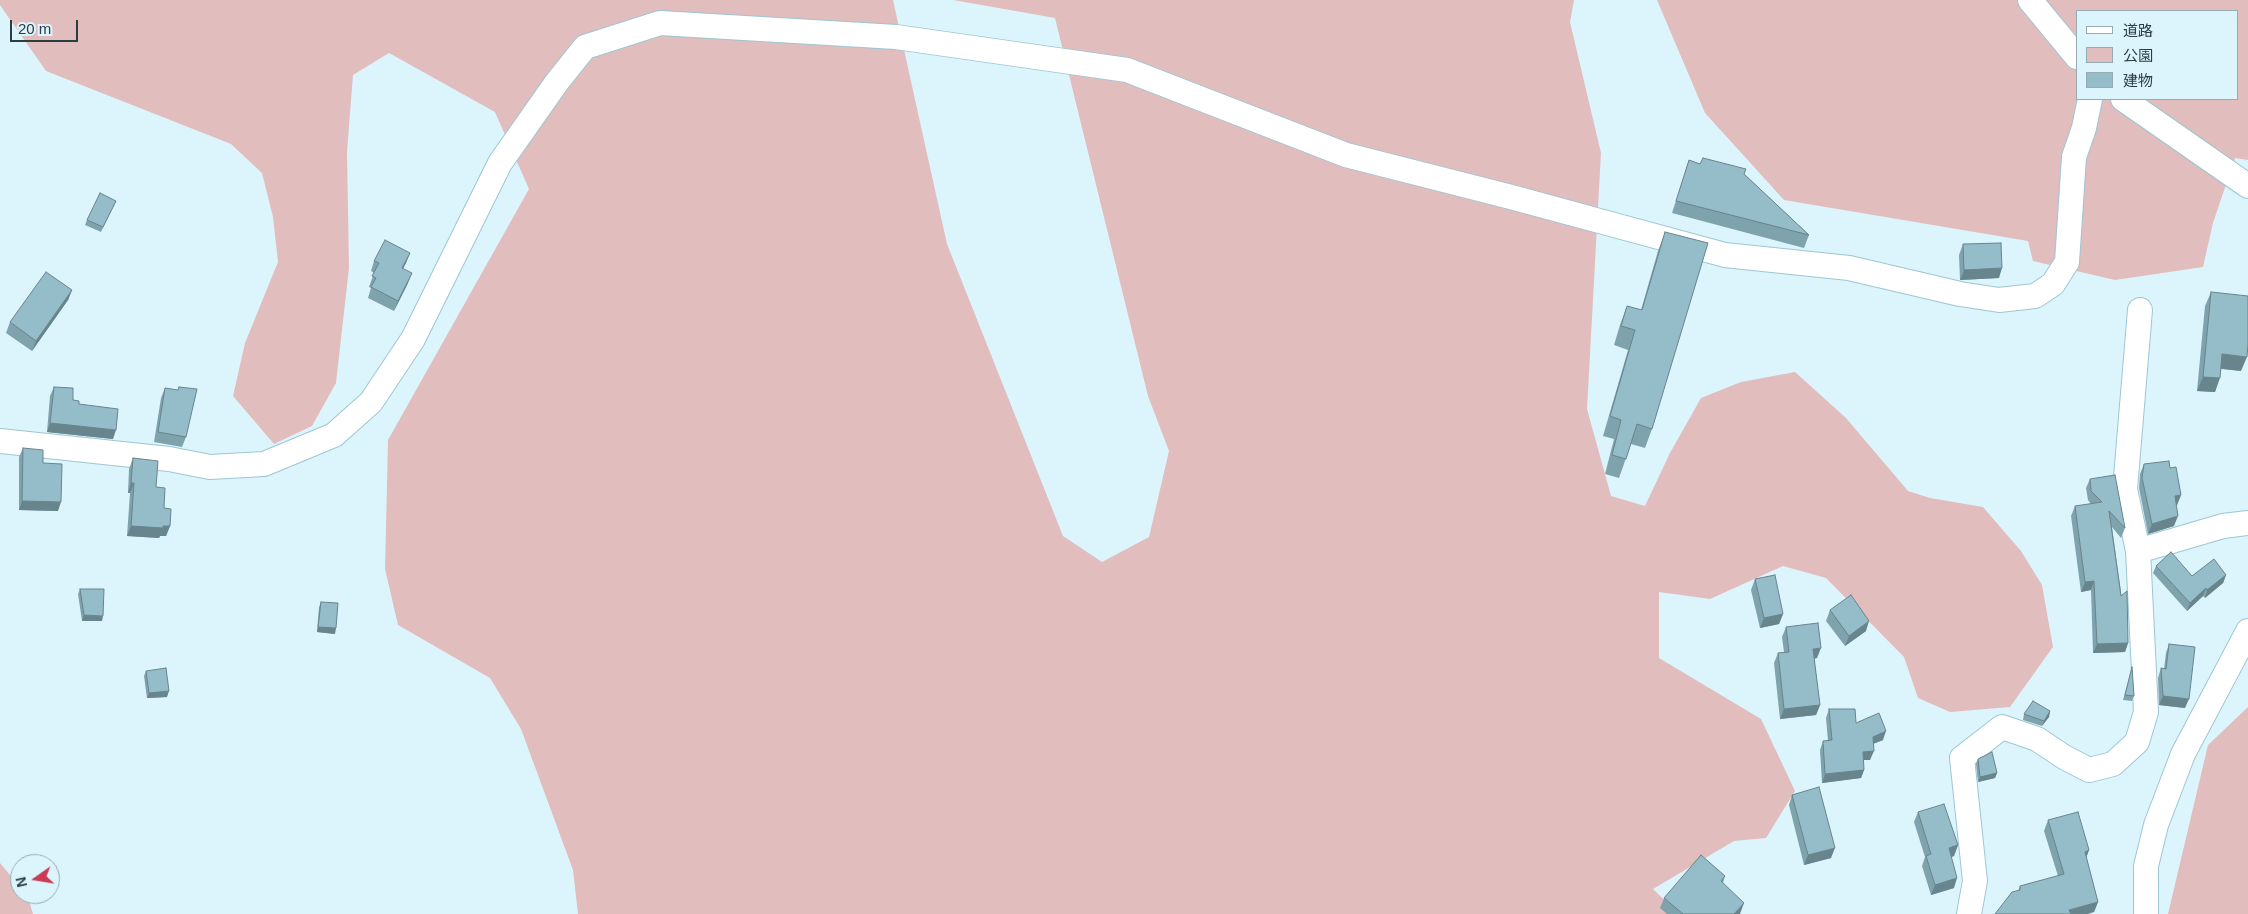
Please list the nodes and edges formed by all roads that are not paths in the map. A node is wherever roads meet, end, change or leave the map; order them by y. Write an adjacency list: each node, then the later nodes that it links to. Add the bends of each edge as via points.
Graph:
1 (2030, 0): 2 (street)
2 (2076, 57)
3 (2090, 100): 7 (street, via 2074,157 2067,262 2053,284 2035,296 1999,300 1849,268 1725,255 1346,155 1128,70 896,37 660,22 585,47 557,82 500,163 413,339 371,402 334,435 264,464 210,467 169,459)
4 (2123, 100): 5 (street)
5 (2248, 186)
6 (2140, 310): 9 (street, via 2126,489)
7 (0, 441)
8 (2248, 523): 9 (street, via 2223,526)
9 (2138, 551): 11 (street, via 2146,712 2137,742 2113,764 2089,770 2037,739 2002,727 1962,758 1975,881)
10 (2248, 632): 12 (street, via 2183,754 2156,825 2146,866)
11 (1969, 914)
12 (2146, 914)

